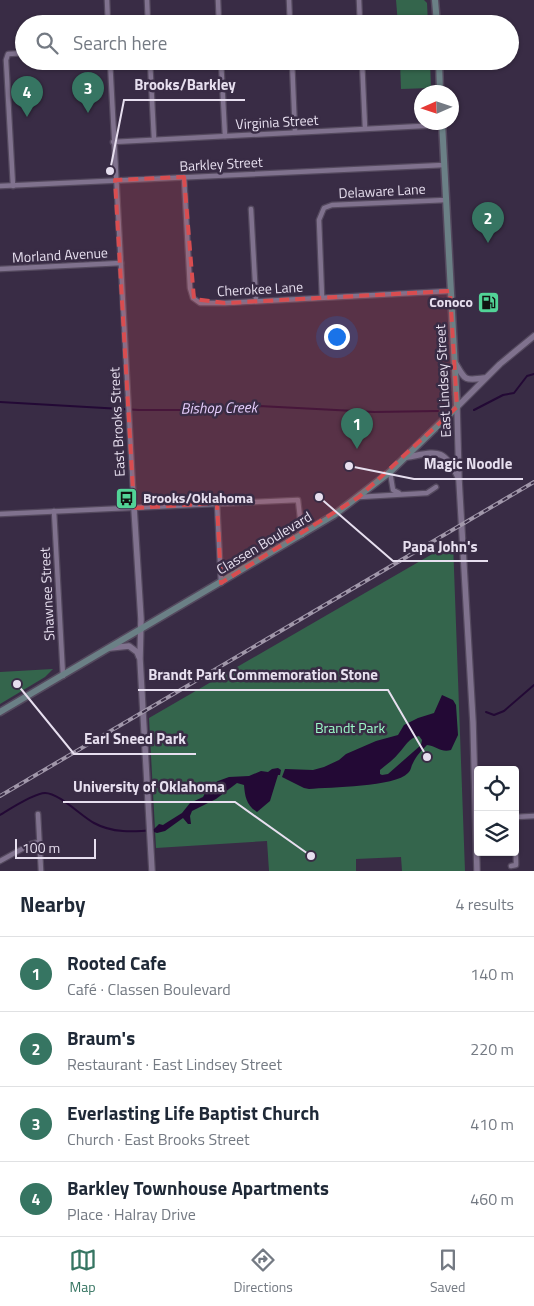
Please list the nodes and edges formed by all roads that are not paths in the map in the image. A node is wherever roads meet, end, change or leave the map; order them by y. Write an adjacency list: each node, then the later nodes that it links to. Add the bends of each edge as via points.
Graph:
1 (107, 0): 7 (street)
2 (147, 0): 8 (street)
3 (218, 0): 9 (street)
4 (288, 0): 10 (street)
5 (359, 0): 11 (street)
6 (436, 0): 12 (main road)
7 (108, 15)
8 (148, 15)
9 (219, 15)
10 (289, 15)
11 (360, 15)
12 (437, 15)
13 (15, 54): 32 (street, via 8,54 6,60)
14 (110, 70): 27 (street, East Brooks Street)
15 (150, 70): 26 (street)
16 (221, 70): 25 (street)
17 (292, 70): 24 (street)
18 (362, 70): 22 (street)
19 (439, 70): 20 (main road)
20 (440, 85)
21 (414, 125): 22 (street, Virginia Street)
22 (365, 128): 24 (street, Virginia Street)
23 (442, 130): 28 (main road, East Lindsey Street)
24 (295, 132): 25 (street, Virginia Street)
25 (225, 136): 26 (street, Virginia Street)
26 (154, 139): 27 (street, Virginia Street)
27 (113, 142): 30 (street, East Brooks Street)
28 (444, 165): 29 (street, Barkley Street); 33 (main road, East Lindsey Street)
29 (184, 177): 30 (street, Barkley Street); 39 (street, Cherokee Lane, via 193,298 205,304)
30 (115, 180): 32 (street, Barkley Street); 35 (street, East Brooks Street)
31 (0, 186): 32 (street, Barkley Street)
32 (13, 186)
33 (446, 200): 37 (main road, East Lindsey Street); 38 (street, Delaware Lane, via 324,208 319,220)
34 (251, 209): 39 (street)
35 (121, 263): 36 (street, Morland Avenue); 51 (street, East Brooks Street)
36 (0, 269)
37 (450, 291): 38 (street, Cherokee Lane); 41 (main road, East Lindsey Street)
38 (322, 297): 39 (street, Cherokee Lane)
39 (256, 300)
40 (534, 336): 42 (street, Classen Boulevard)
41 (456, 364): 42 (street, via 466,380); 43 (main road, East Lindsey Street)
42 (484, 378): 43 (street, Classen Boulevard)
43 (457, 407): 44 (main road, Classen Boulevard); 46 (street, East Lindsey Street)
44 (408, 456): 45 (main road, Classen Boulevard); 46 (street, via 431,452 439,454 448,459)
45 (390, 472): 48 (street, via 393,490); 49 (main road, Classen Boulevard)
46 (459, 480): 63 (street, East Lindsey Street)
47 (436, 487): 48 (street, via 427,493)
48 (403, 494): 49 (street)
49 (359, 497): 54 (main road, Classen Boulevard)
50 (216, 503): 51 (street); 54 (street, via 298,500); 55 (street)
51 (134, 508): 52 (street); 56 (street, East Brooks Street)
52 (54, 511): 53 (street); 61 (street, Shawnee Street)
53 (0, 514)
54 (302, 535): 55 (main road, Classen Boulevard)
55 (221, 583): 57 (main road, Classen Boulevard)
56 (140, 609): 57 (street, via 146,619); 58 (street, East Brooks Street)
57 (158, 619): 58 (main road, Classen Boulevard)
58 (141, 630): 59 (main road, Classen Boulevard); 60 (street, East Brooks Street)
59 (110, 648): 60 (street, via 129,646); 61 (main road, Classen Boulevard)
60 (140, 659): 74 (street, East Brooks Street)
61 (63, 676): 62 (main road, Classen Boulevard)
62 (0, 712)
63 (477, 811)
64 (38, 814): 67 (street)
65 (534, 816): 66 (street)
66 (519, 817)
67 (40, 842): 71 (street); 73 (street)
68 (476, 856): 75 (street, East Lindsey Street)
69 (480, 856): 76 (street)
70 (516, 856): 72 (street, via 516,865)
71 (0, 861)
72 (512, 866)
73 (41, 871)
74 (152, 871)
75 (477, 871)
76 (481, 871)

